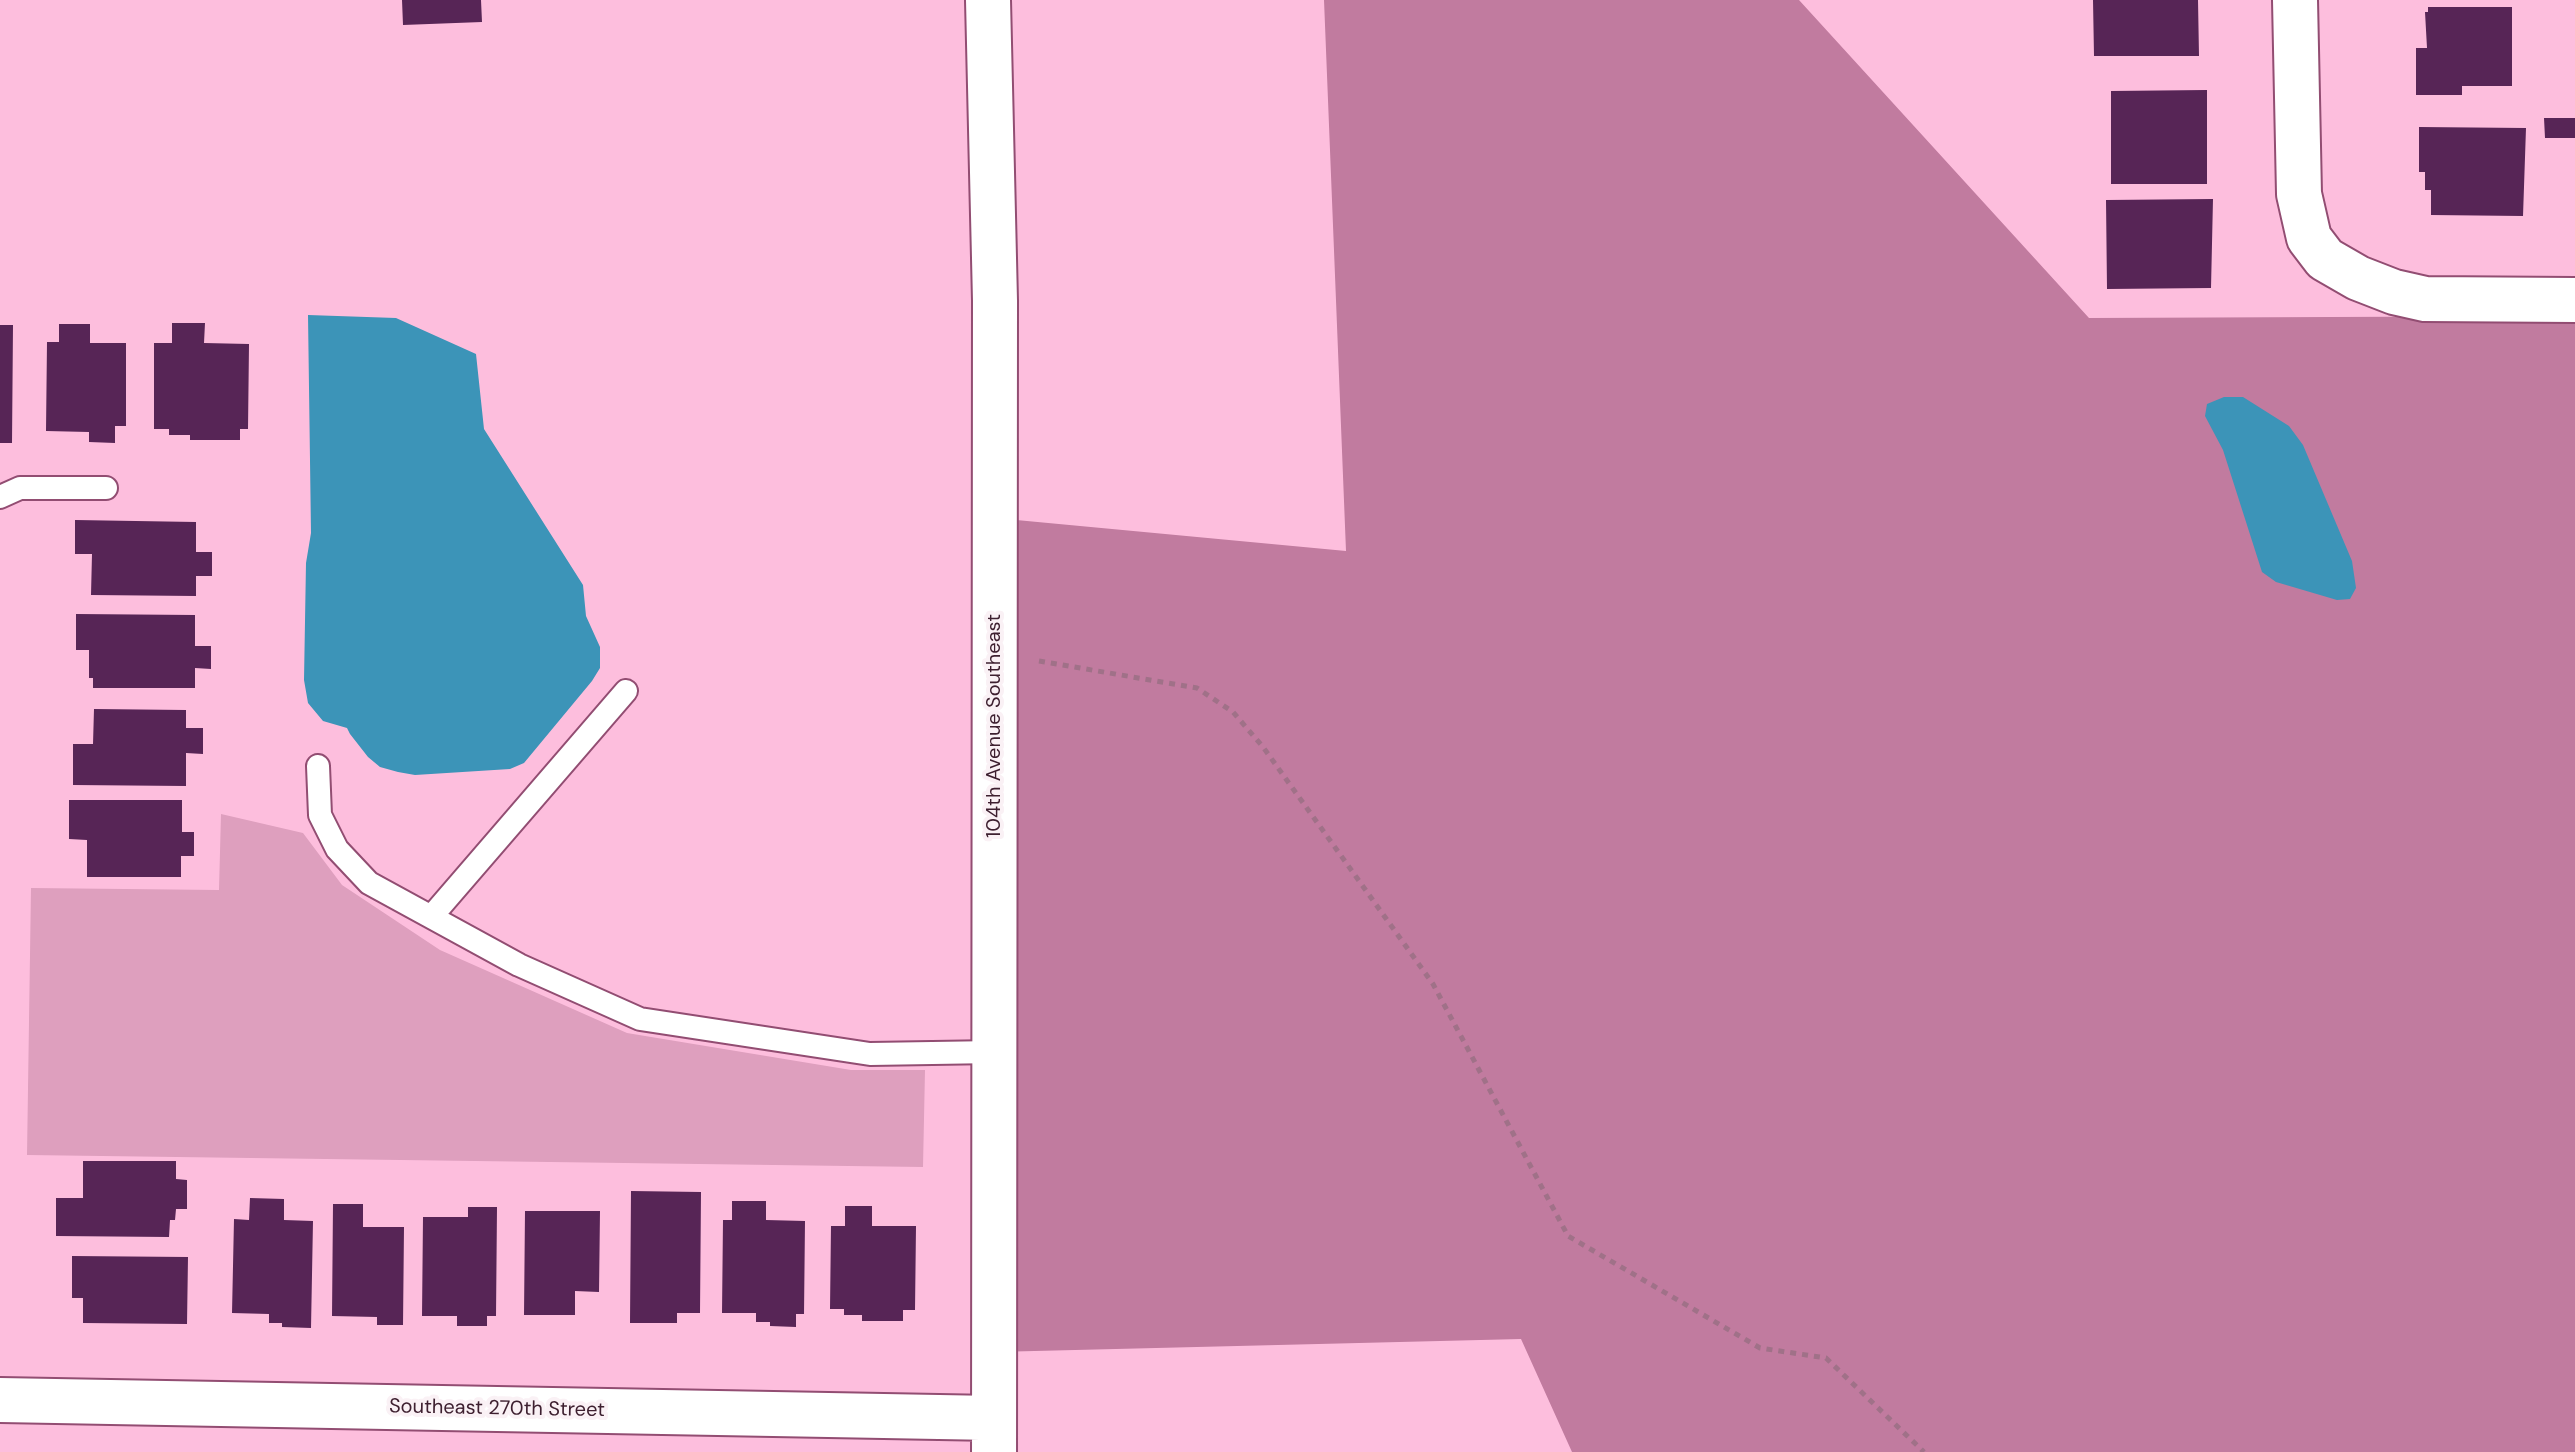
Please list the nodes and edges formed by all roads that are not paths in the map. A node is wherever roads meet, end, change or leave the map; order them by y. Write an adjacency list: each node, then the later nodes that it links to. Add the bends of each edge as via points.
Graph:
1 (988, 0): 9 (street, 104th Avenue Southeast, via 995,301)
2 (2295, 0): 3 (street, via 2299,194 2309,238 2325,259 2358,278 2425,299)
3 (2575, 300)
4 (106, 488): 5 (lane, via 20,488)
5 (0, 497)
6 (626, 691): 8 (lane)
7 (318, 766): 8 (lane, via 320,815 337,849 369,883)
8 (431, 917): 9 (lane, via 519,965 640,1019 870,1054)
9 (995, 1052): 11 (street, 104th Avenue Southeast)
10 (0, 1400): 11 (street, Southeast 270th Street)
11 (994, 1435)

